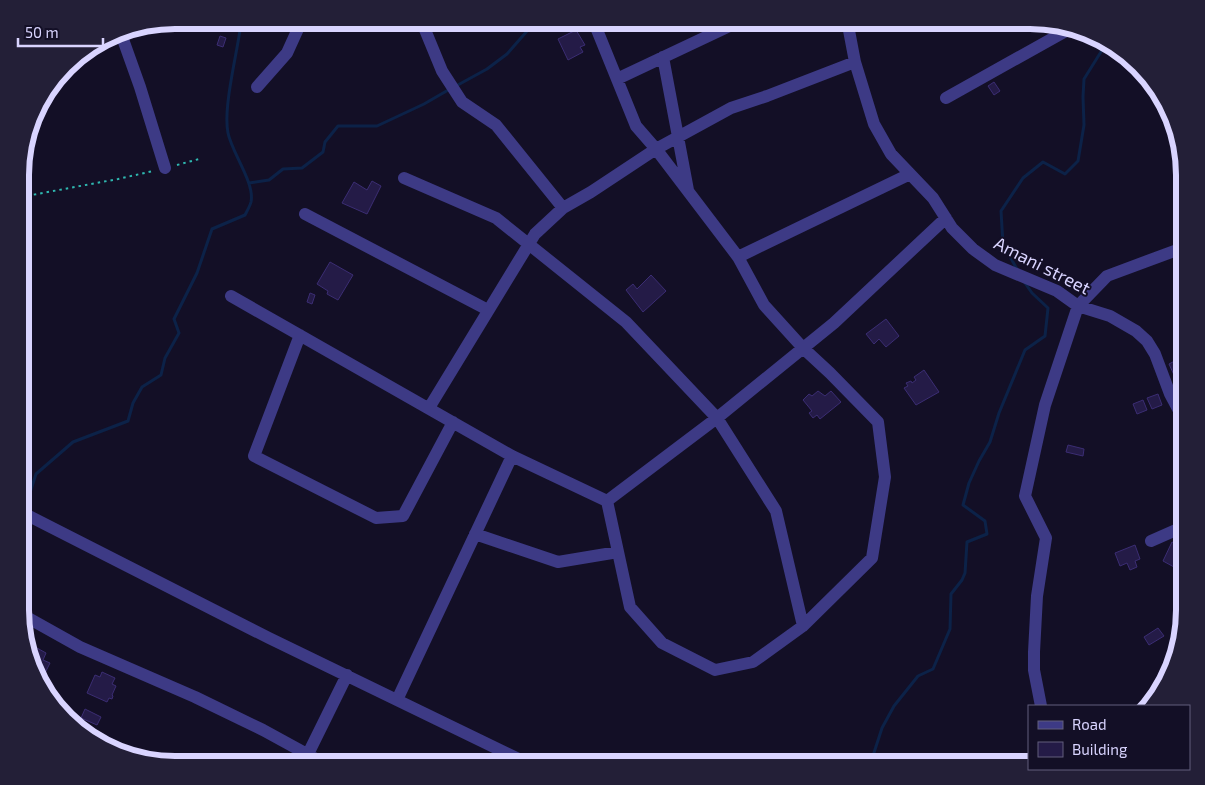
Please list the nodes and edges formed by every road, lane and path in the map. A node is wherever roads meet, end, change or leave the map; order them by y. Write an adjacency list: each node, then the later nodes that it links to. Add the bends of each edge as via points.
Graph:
1 (298, 29): 11 (street, via 287,53)
2 (425, 29): 21 (street, via 442,71 462,102 496,125)
3 (597, 29): 10 (street)
4 (723, 29): 8 (street)
5 (849, 29): 9 (street, Amani street)
6 (1063, 33): 12 (street)
7 (123, 38): 16 (street)
8 (663, 57): 10 (street); 13 (street)
9 (855, 62): 13 (street, via 731,108); 17 (street, Amani street, via 874,124 891,154)
10 (617, 79): 14 (street, via 636,126)
11 (257, 87)
12 (946, 98)
13 (678, 137): 14 (street); 19 (street)
14 (656, 149): 19 (street); 21 (street)
15 (199, 160): 16 (path)
16 (165, 168): 20 (path)
17 (910, 174): 23 (street, Amani street, via 933,198); 26 (street)
18 (404, 178): 24 (street, via 496,218)
19 (689, 192): 26 (street)
20 (29, 196)
21 (563, 208): 24 (street, via 535,234)
22 (305, 214): 29 (street)
23 (946, 218): 28 (street, Amani street, via 973,249 995,265 1057,291); 31 (street)
24 (529, 244): 29 (street); 34 (street, via 626,322)
25 (1176, 250): 28 (street, via 1108,276)
26 (738, 256): 31 (street, via 764,305)
27 (231, 296): 30 (street)
28 (1078, 306): 32 (street, Amani street, via 1110,316 1147,341); 47 (street, via 1044,404 1025,496 1046,538 1037,596 1034,652)
29 (488, 310): 33 (street)
30 (300, 335): 33 (street); 35 (street, via 254,456 376,518 403,516)
31 (803, 348): 34 (street); 44 (street, via 878,422 885,477 872,558)
32 (1176, 405)
33 (429, 408): 35 (street)
34 (717, 418): 37 (street); 44 (street, via 776,511)
35 (453, 422): 36 (street)
36 (512, 456): 37 (street); 40 (street)
37 (607, 501): 42 (street)
38 (29, 516): 45 (street)
39 (1176, 530): 41 (street)
40 (475, 534): 42 (street, via 558,562); 46 (street)
41 (1151, 541)
42 (618, 552): 44 (street, via 630,607 662,643 716,670 753,662)
43 (29, 619): 48 (street, via 80,648 195,697)
44 (803, 626)
45 (347, 675): 46 (street); 48 (street)
46 (397, 700): 50 (street)
47 (1041, 705)
48 (308, 754): 49 (street)
49 (311, 756)
50 (512, 756)

